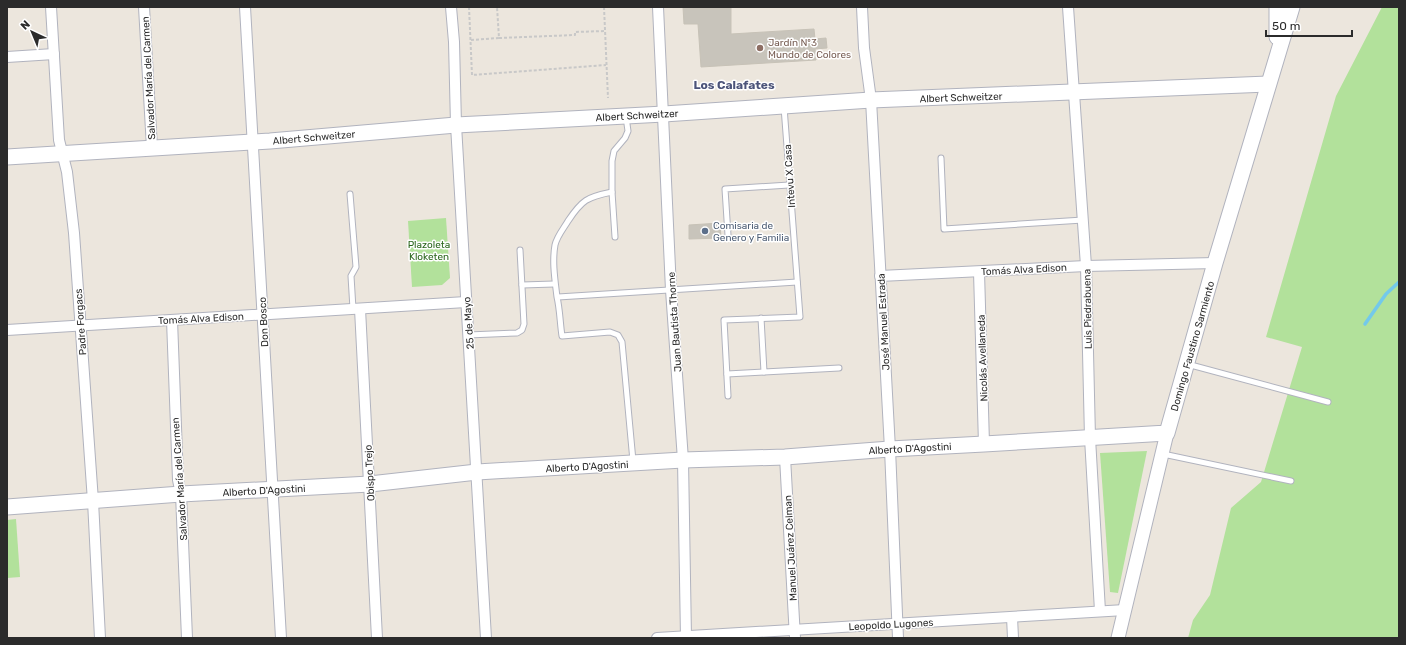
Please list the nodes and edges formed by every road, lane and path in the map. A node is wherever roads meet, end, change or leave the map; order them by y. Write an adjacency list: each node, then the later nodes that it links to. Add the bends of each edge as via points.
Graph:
1 (51, 7): 16 (street, Padre Forgacs)
2 (144, 7): 29 (street, Salvador María del Carmen)
3 (245, 7): 28 (street, Don Bosco)
4 (451, 7): 27 (street, 25 de Mayo)
5 (468, 7): 15 (path)
6 (497, 7): 14 (path)
7 (604, 7): 13 (path)
8 (658, 7): 25 (street, Juan Bautista Thorne)
9 (862, 7): 23 (street, José Manuel Estrada)
10 (1068, 7): 21 (street, Luis Piedrabuena)
11 (1277, 7): 17 (main road)
12 (1292, 7): 17 (main road)
13 (605, 31): 14 (path, via 575,32 575,35); 19 (path)
14 (499, 38): 15 (path)
15 (471, 40): 19 (path, via 472,75)
16 (54, 54): 18 (street); 30 (street, Padre Forgacs)
17 (1276, 56): 20 (main road, Domingo Faustino Sarmiento)
18 (7, 57)
19 (606, 65): 22 (path)
20 (1268, 84): 21 (main road, Albert Schweitzer); 40 (main road, Domingo Faustino Sarmiento)
21 (1074, 92): 23 (main road, Albert Schweitzer); 36 (street, Luis Piedrabuena)
22 (608, 98)
23 (871, 100): 24 (main road, Albert Schweitzer); 43 (street, José Manuel Estrada)
24 (784, 106): 25 (main road, Albert Schweitzer); 33 (lane, Intevu X Casa)
25 (664, 114): 26 (main road, Albert Schweitzer); 47 (street, Juan Bautista Thorne)
26 (626, 116): 27 (main road, Albert Schweitzer); 34 (lane, via 628,132 614,151 612,161)
27 (456, 125): 28 (main road, Albert Schweitzer); 49 (street, 25 de Mayo)
28 (253, 142): 29 (main road, Albert Schweitzer); 51 (street, Don Bosco)
29 (152, 148): 30 (main road, Albert Schweitzer)
30 (62, 153): 31 (main road, Albert Schweitzer); 54 (street, Padre Forgacs, via 67,172 74,233)
31 (7, 157)
32 (941, 158): 36 (lane, via 944,229)
33 (789, 185): 37 (lane, via 725,189); 44 (lane, Intevu X Casa)
34 (612, 192): 38 (lane); 45 (lane, via 584,201 558,236 555,245)
35 (350, 194): 50 (lane, via 356,267 351,276)
36 (1083, 220): 41 (street, Luis Piedrabuena)
37 (728, 235)
38 (615, 237)
39 (520, 250): 46 (lane)
40 (1215, 262): 41 (street, Tomás Alva Edison); 57 (main road, Domingo Faustino Sarmiento)
41 (1086, 266): 42 (street, Tomás Alva Edison); 64 (street, Luis Piedrabuena)
42 (980, 272): 43 (street, Tomás Alva Edison); 65 (street, Nicolás Avellaneda)
43 (880, 276): 66 (street, José Manuel Estrada)
44 (797, 282): 47 (lane); 52 (lane, Intevu X Casa, via 800,317)
45 (554, 284): 46 (lane); 48 (lane)
46 (522, 285): 56 (lane, via 522,330 517,333)
47 (671, 290): 48 (lane); 69 (street, Juan Bautista Thorne)
48 (558, 297): 70 (lane, via 562,336 610,332 618,335 622,342)
49 (466, 302): 50 (street, Tomás Alva Edison); 56 (street, 25 de Mayo)
50 (356, 309): 51 (street, Tomás Alva Edison); 73 (street, Obispo Trejo)
51 (263, 315): 53 (street, Tomás Alva Edison); 74 (street, Don Bosco)
52 (761, 318): 59 (lane); 60 (lane, via 724,320)
53 (172, 320): 54 (street, Tomás Alva Edison); 75 (street, Salvador María del Carmen, via 178,480)
54 (80, 325): 55 (street, Tomás Alva Edison); 76 (street, Padre Forgacs)
55 (7, 330)
56 (468, 335): 71 (street, 25 de Mayo)
57 (1186, 364): 62 (lane); 63 (main road, Domingo Faustino Sarmiento)
58 (838, 368): 59 (lane)
59 (764, 372): 60 (lane)
60 (727, 374): 61 (lane)
61 (728, 396)
62 (1328, 402)
63 (1167, 432): 64 (main road, Alberto D'Agostini); 67 (street, Domingo Faustino Sarmiento)
64 (1090, 438): 65 (main road, Alberto D'Agostini); 79 (street, Luis Piedrabuena)
65 (984, 444): 66 (main road, Alberto D'Agostini)
66 (890, 449): 68 (main road, Alberto D'Agostini); 81 (street, José Manuel Estrada)
67 (1162, 454): 72 (lane); 78 (street, Domingo Faustino Sarmiento)
68 (785, 457): 69 (main road, Alberto D'Agostini); 82 (street, Manuel Juárez Celman)
69 (683, 460): 70 (main road, Alberto D'Agostini); 83 (street, Juan Bautista Thorne)
70 (633, 463): 71 (main road, Alberto D'Agostini)
71 (477, 472): 73 (main road, Alberto D'Agostini); 88 (street, 25 de Mayo)
72 (1291, 481)
73 (370, 484): 74 (main road, Alberto D'Agostini); 87 (street, Obispo Trejo)
74 (273, 490): 75 (main road, Alberto D'Agostini); 86 (street, Don Bosco)
75 (181, 494): 76 (main road, Alberto D'Agostini); 85 (street, Salvador María del Carmen)
76 (93, 501): 77 (main road, Alberto D'Agostini); 84 (street, Padre Forgacs)
77 (7, 507)
78 (1125, 610): 79 (street, Leopoldo Lugones); 92 (street, Domingo Faustino Sarmiento)
79 (1100, 611): 80 (street, Leopoldo Lugones)
80 (1012, 617): 81 (street, Leopoldo Lugones); 91 (street)
81 (897, 624): 82 (street, Leopoldo Lugones); 90 (street, José Manuel Estrada)
82 (795, 634): 83 (street, Leopoldo Lugones)
83 (686, 637): 89 (street, Leopoldo Lugones)
84 (100, 638)
85 (188, 638)
86 (281, 638)
87 (377, 638)
88 (486, 638)
89 (657, 638)
90 (898, 638)
91 (1013, 638)
92 (1118, 638)

